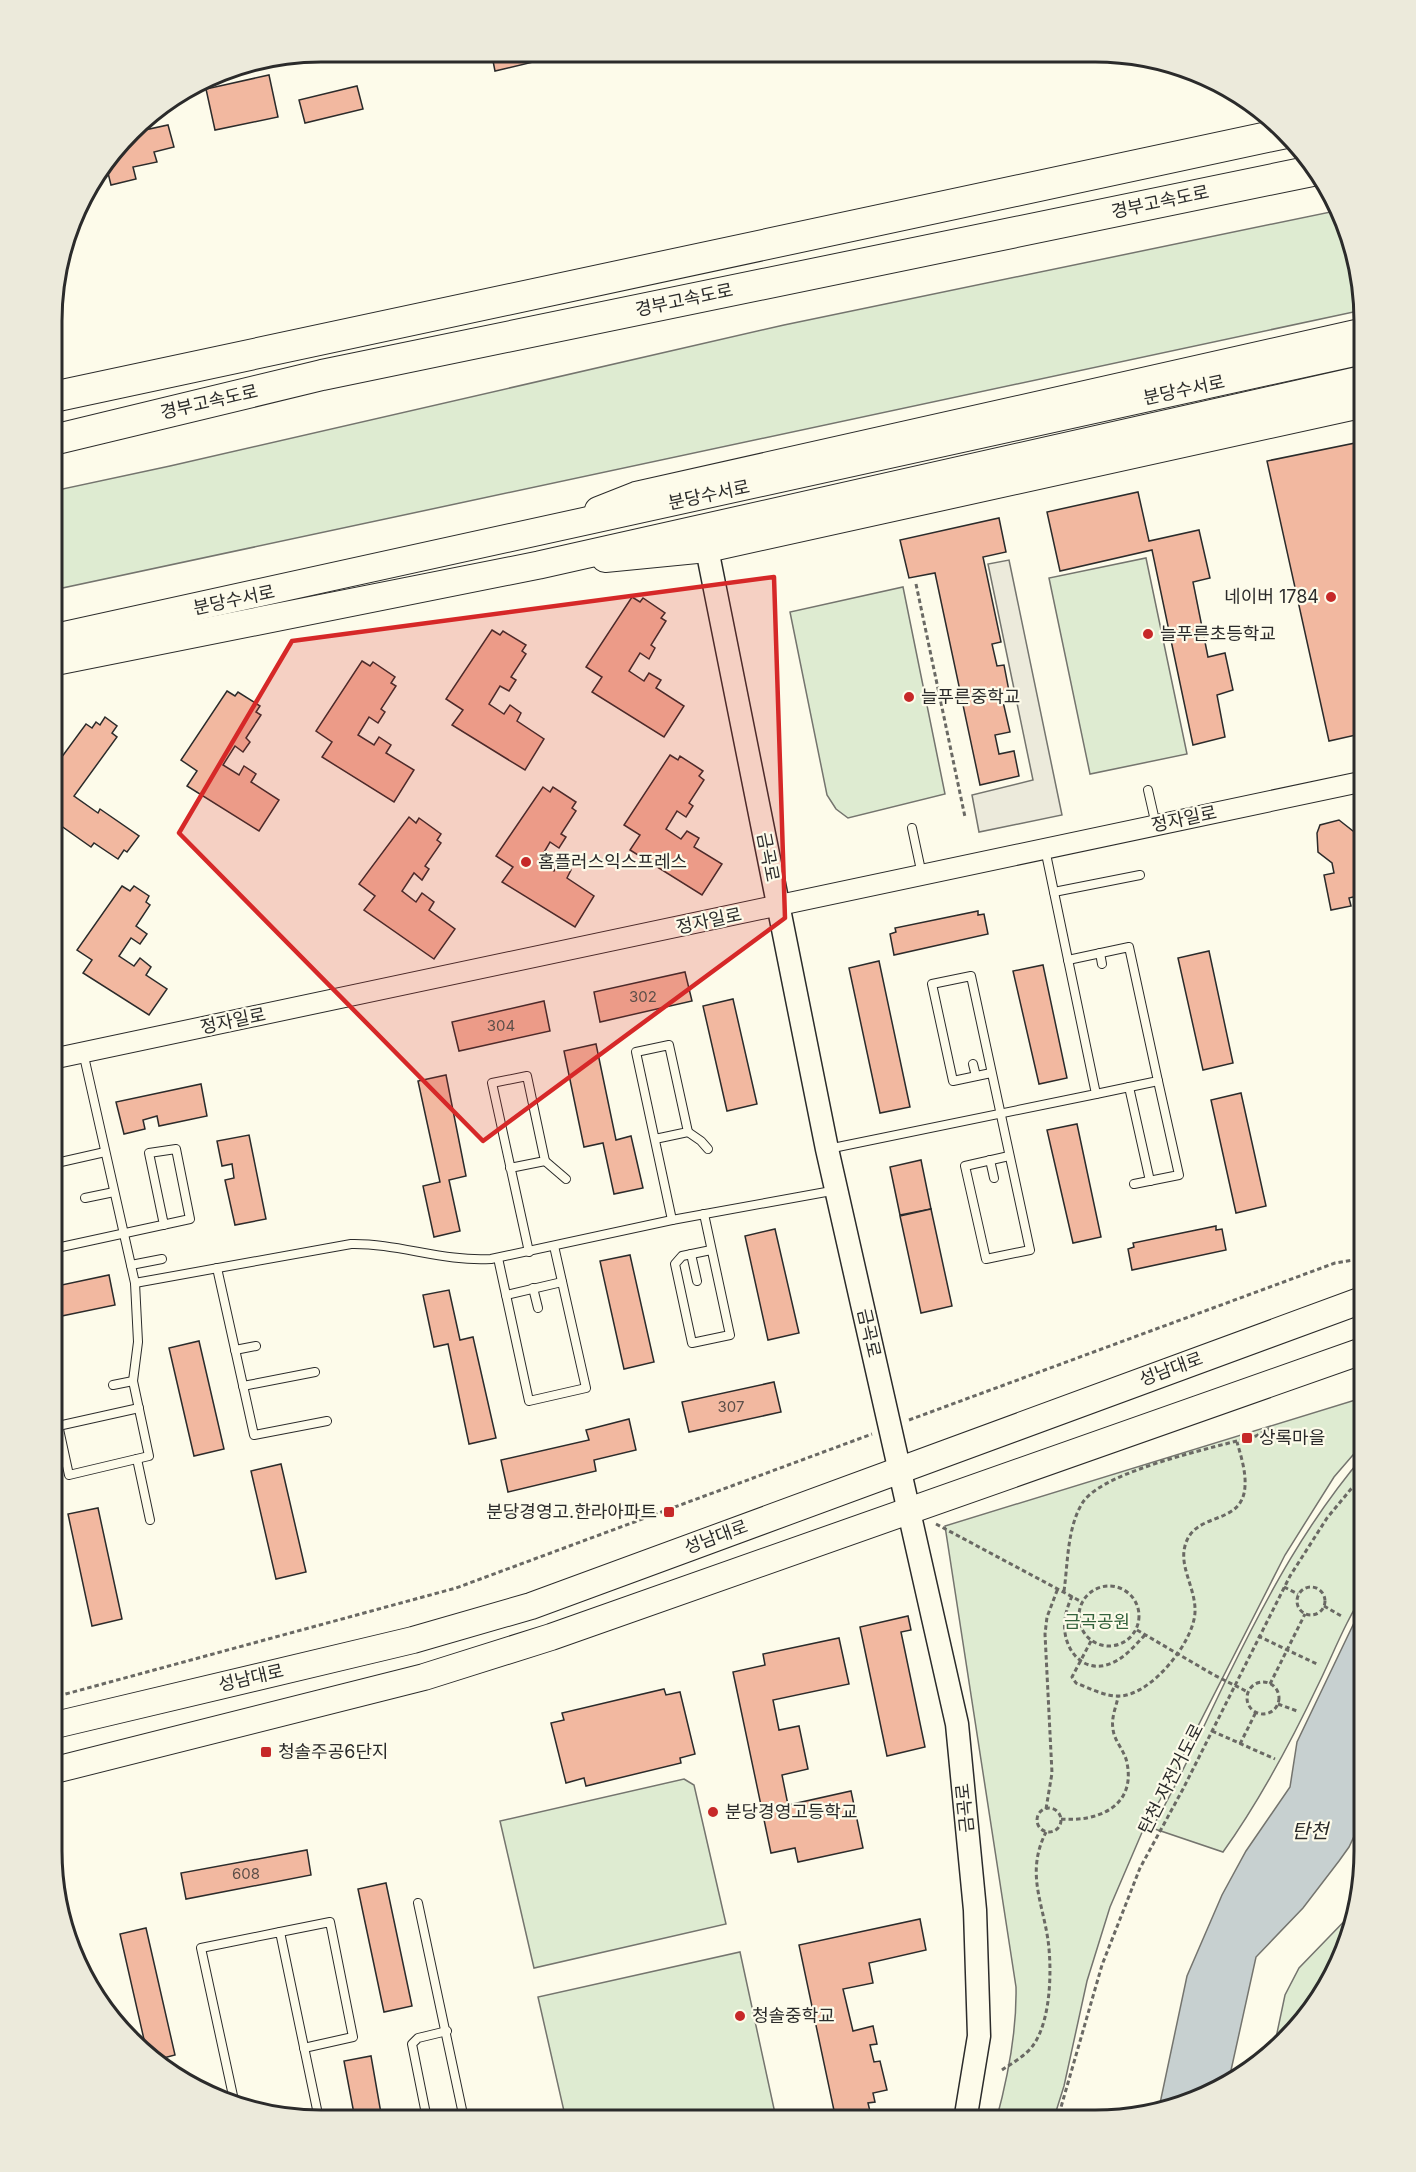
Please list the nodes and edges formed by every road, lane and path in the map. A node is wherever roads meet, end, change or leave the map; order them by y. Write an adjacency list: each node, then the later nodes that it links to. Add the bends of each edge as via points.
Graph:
1 (1277, 135): 6 (highway, 경부고속도로)
2 (1308, 172): 8 (highway, 경부고속도로, via 334,373)
3 (1354, 333): 9 (main road, via 636,495)
4 (1354, 352): 9 (highway, 분당수서로)
5 (1354, 381): 11 (highway, 분당수서로)
6 (62, 395)
7 (1354, 406): 10 (main road)
8 (62, 438)
9 (546, 531): 13 (highway, 분당수서로)
10 (707, 549): 11 (main road); 24 (main road, 금곡로)
11 (539, 565): 14 (highway, 분당수서로)
12 (916, 584): 17 (path)
13 (62, 637)
14 (62, 660)
15 (1354, 783): 18 (street, 정자일로)
16 (1148, 790): 18 (lane)
17 (964, 817)
18 (1156, 825): 20 (street, 정자일로)
19 (912, 828): 21 (lane)
20 (1045, 849): 21 (street, 정자일로); 23 (lane)
21 (922, 875): 24 (street, 정자일로)
22 (1140, 875): 23 (lane)
23 (1054, 892): 26 (lane)
24 (778, 906): 28 (street, 정자일로); 40 (main road, 금곡로)
25 (1100, 953): 26 (lane); 27 (lane); 33 (lane, via 1129,947)
26 (1068, 960): 35 (lane)
27 (1102, 964)
28 (83, 1052): 29 (street, 정자일로); 41 (lane)
29 (62, 1057)
30 (973, 1064): 32 (lane)
31 (991, 1073): 32 (lane); 32 (lane, via 970,976 932,984 953,1081); 36 (lane)
32 (976, 1076)
33 (1158, 1081): 34 (lane); 49 (lane, via 1179,1175)
34 (1129, 1087): 35 (lane); 49 (lane)
35 (1096, 1094): 36 (lane)
36 (999, 1114): 40 (lane); 42 (lane)
37 (688, 1132): 38 (lane); 38 (lane, via 669,1045 658,1047 636,1052); 39 (lane)
38 (655, 1139): 55 (lane)
39 (708, 1149)
40 (827, 1149): 51 (main road, 금곡로)
41 (105, 1152): 45 (lane); 52 (lane)
42 (1008, 1156): 43 (lane); 43 (lane, via 1030,1250 986,1259 965,1166)
43 (990, 1160): 47 (lane)
44 (545, 1161): 46 (lane); 46 (lane, via 527,1076 492,1083); 48 (lane)
45 (62, 1162)
46 (510, 1168): 61 (lane)
47 (994, 1178)
48 (566, 1179)
49 (1149, 1181): 50 (lane)
50 (1134, 1184)
51 (837, 1190): 54 (lane); 86 (main road, 금곡로)
52 (114, 1192): 53 (lane); 57 (lane)
53 (85, 1198)
54 (704, 1214): 55 (lane); 60 (lane)
55 (672, 1220): 58 (lane)
56 (164, 1225): 56 (lane, via 190,1219 176,1149 149,1154); 57 (lane)
57 (124, 1234): 59 (lane); 66 (lane)
58 (554, 1246): 61 (lane); 69 (lane)
59 (62, 1247)
60 (711, 1250): 62 (lane); 62 (lane, via 730,1335 692,1343 675,1264 682,1256)
61 (529, 1252): 63 (lane)
62 (692, 1254): 68 (lane)
63 (498, 1258): 67 (lane, via 474,1260 351,1244); 72 (lane)
64 (162, 1259): 66 (lane)
65 (1354, 1260): 86 (path, via 1335,1263)
66 (130, 1265): 70 (lane)
67 (217, 1268): 70 (lane); 76 (lane)
68 (698, 1281)
69 (562, 1282): 71 (lane); 72 (lane, via 586,1388 552,1396 529,1401)
70 (135, 1283): 79 (lane, via 138,1342)
71 (534, 1288): 72 (lane); 74 (lane)
72 (506, 1295)
73 (1354, 1303): 90 (main road, 성남대로)
74 (538, 1308)
75 (256, 1346): 76 (lane)
76 (235, 1350): 81 (lane)
77 (1354, 1354): 92 (main road)
78 (315, 1372): 81 (lane)
79 (133, 1381): 80 (lane); 82 (lane)
80 (113, 1385)
81 (243, 1386): 83 (lane, via 254,1435)
82 (139, 1408): 84 (lane); 89 (lane, via 149,1456)
83 (327, 1420)
84 (62, 1425)
85 (1274, 1426): 87 (path)
86 (890, 1427): 90 (main road, 금곡로); 115 (path, via 456,1588)
87 (1238, 1442): 97 (path, via 1157,1464 1097,1489 1083,1502 1075,1523); 109 (path, via 1246,1485 1240,1506 1198,1527 1184,1546 1183,1560 1192,1587 1195,1615 1192,1629)
88 (62, 1444): 89 (lane, via 69,1475)
89 (137, 1459): 93 (lane)
90 (900, 1469): 92 (main road, 금곡로); 120 (main road, 성남대로, via 531,1606 413,1640)
91 (1354, 1486): 95 (path, 탄천 자전거도로, via 1311,1540)
92 (909, 1511): 124 (main road, via 551,1637 424,1677); 137 (main road, 금곡로, via 957,1724 975,1910 979,2036)
93 (150, 1520)
94 (958, 1534): 96 (path)
95 (1284, 1587): 98 (path); 106 (path, 탄천 자전거도로)
96 (1058, 1588): 97 (path); 125 (path, via 1045,1634 1052,1773)
97 (1064, 1591): 99 (path)
98 (1299, 1595): 101 (path, via 1309,1587 1318,1589 1324,1595); 102 (path, via 1297,1604)
99 (1072, 1596): 100 (path); 110 (path, via 1065,1632 1072,1653)
100 (1082, 1602): 104 (path, via 1104,1586 1123,1589 1136,1602); 107 (path, via 1080,1623)
101 (1324, 1606): 102 (path, via 1316,1614); 103 (path)
102 (1305, 1614): 108 (path)
103 (1343, 1617)
104 (1136, 1630): 105 (path); 107 (path, via 1121,1644 1100,1645)
105 (1145, 1635): 109 (path); 110 (path, via 1134,1647 1103,1666)
106 (1258, 1636): 108 (path); 113 (path, 탄천 자전거도로)
107 (1091, 1641): 110 (path)
108 (1287, 1650): 111 (path); 112 (path)
109 (1177, 1654): 113 (path); 116 (path, via 1150,1683)
110 (1080, 1661): 116 (path, via 1072,1677 1076,1683)
111 (1319, 1665)
112 (1270, 1684): 114 (path, via 1259,1683); 117 (path, via 1278,1694)
113 (1234, 1685): 114 (path); 121 (path, 탄천 자전거도로)
114 (1248, 1692): 119 (path, via 1247,1703)
115 (62, 1695)
116 (1118, 1697): 126 (path, via 1112,1722 1127,1762 1125,1790 1120,1800 1102,1814 1079,1821)
117 (1278, 1704): 118 (path); 119 (path, via 1270,1712)
118 (1298, 1711)
119 (1256, 1712): 122 (path)
120 (62, 1723)
121 (1212, 1731): 122 (path); 138 (path, 탄천 자전거도로, via 1140,1868 1115,1928)
122 (1240, 1744): 123 (path)
123 (1275, 1759)
124 (62, 1768)
125 (1046, 1809): 126 (path, via 1057,1812); 127 (path, via 1037,1821)
126 (1061, 1819): 127 (path, via 1057,1829)
127 (1046, 1832): 132 (path, via 1036,1869 1039,1905 1048,1938 1048,2000 1033,2045)
128 (418, 1903): 130 (lane)
129 (280, 1932): 131 (lane); 131 (lane, via 330,1922 353,2037); 133 (lane, via 201,1948)
130 (447, 2031): 135 (lane, via 418,2038 412,2044); 136 (lane)
131 (304, 2048): 134 (lane)
132 (1002, 2070)
133 (233, 2095)
134 (317, 2110)
135 (425, 2110)
136 (462, 2110)
137 (967, 2110)
138 (1061, 2110)

